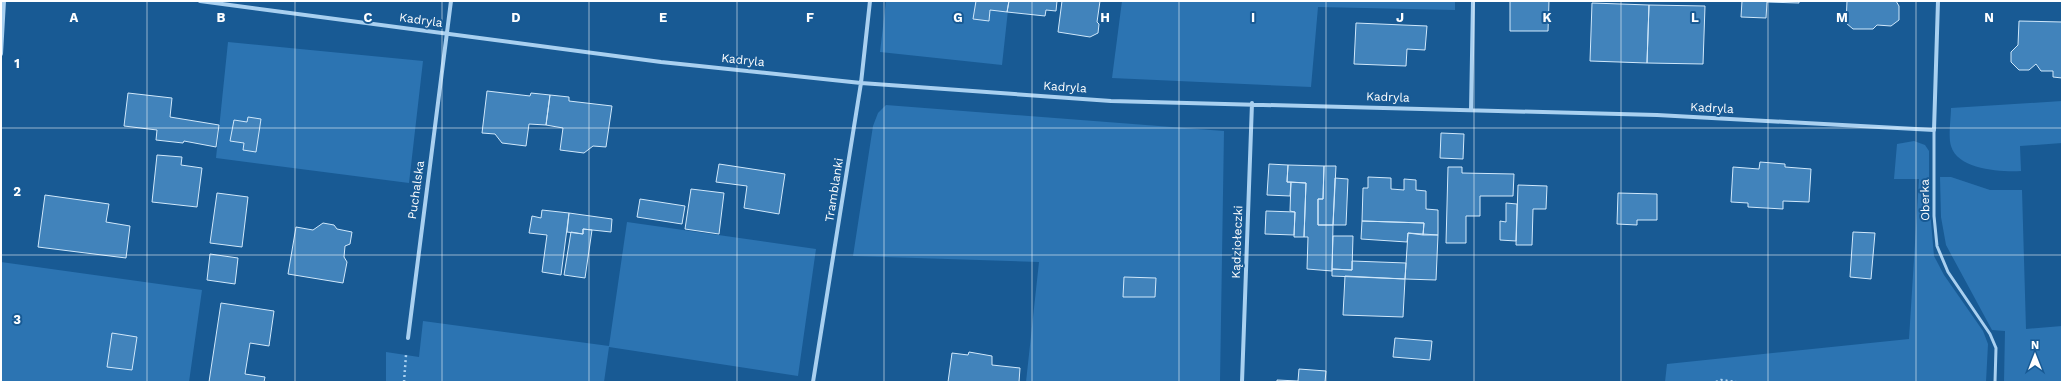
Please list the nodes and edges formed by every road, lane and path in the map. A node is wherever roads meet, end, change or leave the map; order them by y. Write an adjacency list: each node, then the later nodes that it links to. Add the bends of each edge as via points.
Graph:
1 (4, 1): 8 (street)
2 (200, 1): 7 (street, Kadryla)
3 (451, 1): 7 (street, Puchalska)
4 (870, 1): 9 (street, Tramblanki)
5 (1473, 1): 11 (street)
6 (1938, 1): 12 (street, Oberka)
7 (447, 34): 9 (street, Kadryla, via 661,62); 13 (street, Puchalska)
8 (1, 54)
9 (861, 83): 10 (street, Kadryla, via 1111,101); 15 (street, Tramblanki)
10 (1252, 103): 11 (street, Kadryla); 16 (street, Kądziołeczki)
11 (1471, 110): 12 (street, Kadryla, via 1657,115)
12 (1934, 130): 19 (lane, Oberka, via 1934,216 1937,246 1948,272 1990,334 1996,348)
13 (408, 338): 14 (path)
14 (404, 382)
15 (813, 382)
16 (1242, 382)
17 (1716, 382): 18 (path)
18 (1736, 382)
19 (1995, 382)

